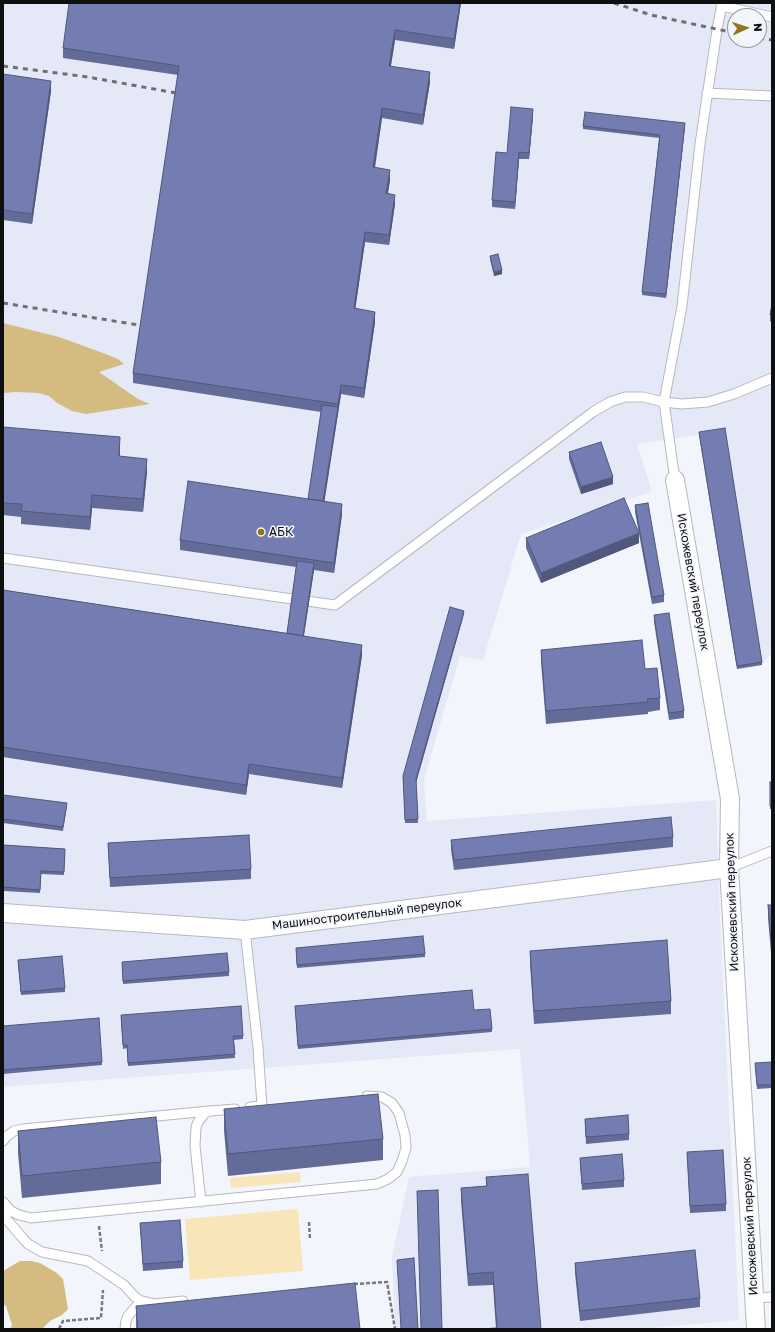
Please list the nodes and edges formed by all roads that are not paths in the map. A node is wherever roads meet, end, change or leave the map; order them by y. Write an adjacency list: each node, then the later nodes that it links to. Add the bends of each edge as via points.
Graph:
1 (722, 5): 2 (lane); 3 (lane)
2 (772, 17)
3 (707, 93): 4 (lane); 6 (lane, via 682,306)
4 (772, 96)
5 (772, 378): 6 (lane, via 708,402)
6 (664, 402): 7 (lane); 8 (lane, via 643,397 625,397 593,412 335,605)
7 (675, 480): 10 (street, Искожевский переулок, via 730,799)
8 (3, 558)
9 (772, 851): 10 (lane)
10 (729, 868): 12 (street, Машиностроительный переулок); 20 (street, Искожевский переулок)
11 (3, 914): 12 (street, Машиностроительный переулок)
12 (245, 930): 14 (lane, via 265,1105)
13 (361, 1096): 17 (lane, via 382,1098 392,1103 403,1123 406,1148 397,1172 388,1179 377,1184)
14 (210, 1111): 15 (lane, via 24,1129 14,1131); 17 (lane, via 205,1113 196,1127 195,1146)
15 (3, 1141)
16 (3, 1202): 17 (lane, via 11,1211 31,1218)
17 (201, 1202)
18 (3, 1210): 22 (lane, via 7,1220 20,1235 42,1252 88,1261 124,1285)
19 (772, 1297): 20 (lane)
20 (754, 1298): 24 (street, Искожевский переулок)
21 (193, 1300): 22 (lane, via 155,1304)
22 (141, 1301): 23 (lane, via 128,1316)
23 (125, 1329)
24 (756, 1329)

